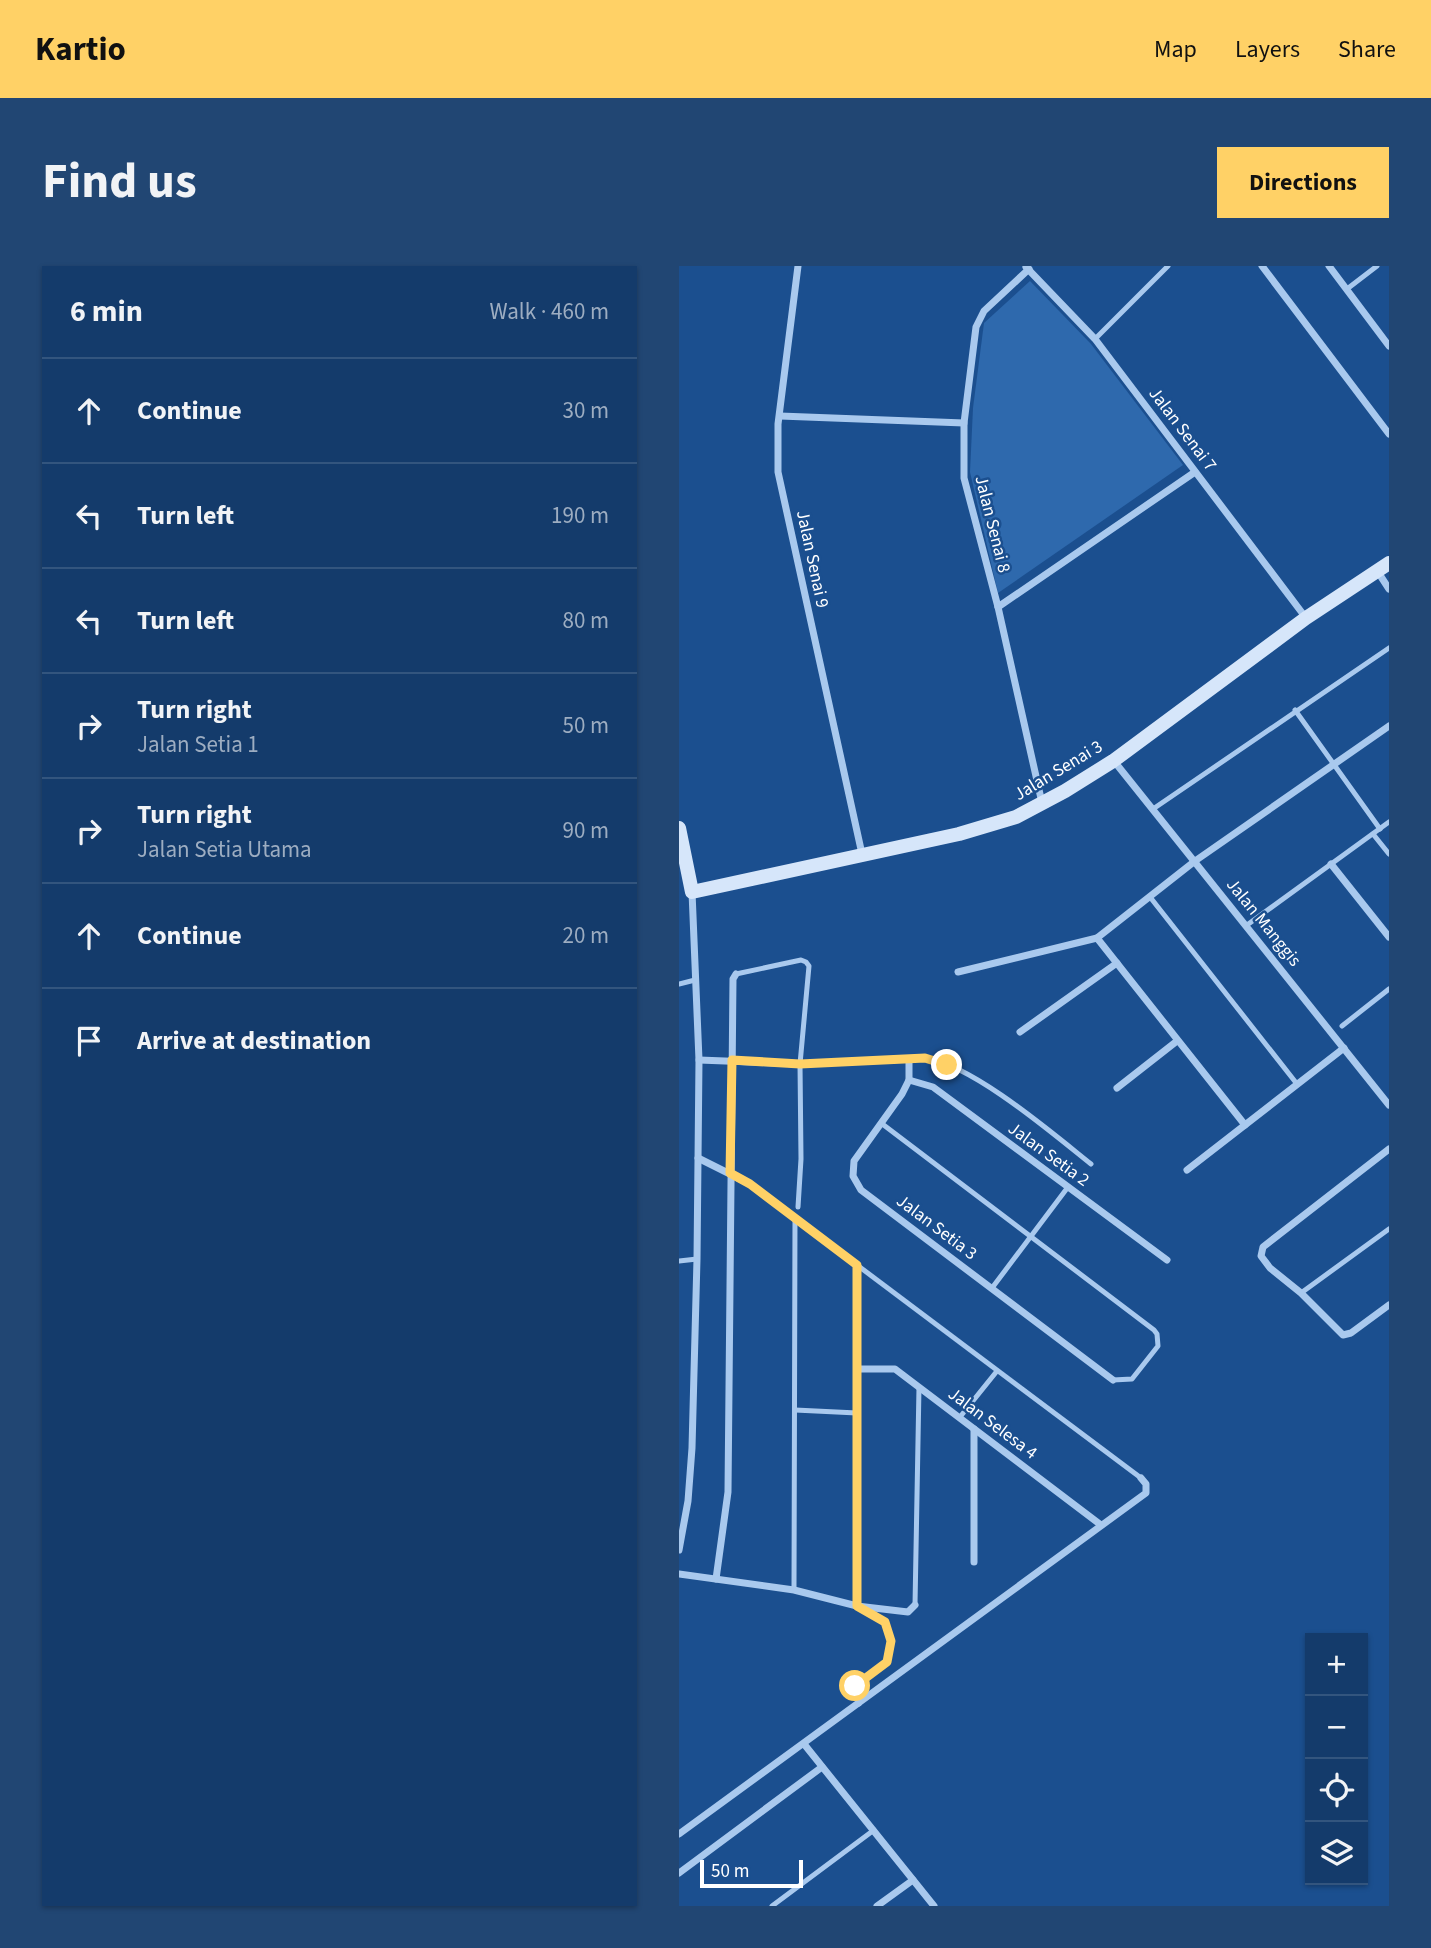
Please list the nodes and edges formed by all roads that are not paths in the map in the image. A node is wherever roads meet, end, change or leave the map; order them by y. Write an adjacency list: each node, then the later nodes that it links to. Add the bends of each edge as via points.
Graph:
1 (798, 266): 10 (street, Jalan Senai 9)
2 (1168, 266): 8 (lane)
3 (1262, 266): 12 (street)
4 (1329, 266): 7 (street)
5 (1377, 266): 7 (lane)
6 (1027, 268): 8 (street, Jalan Senai 7); 11 (street, Jalan Senai 8, via 984,311 976,327)
7 (1347, 289): 9 (street)
8 (1095, 339): 13 (street, Jalan Senai 7)
9 (1389, 346)
10 (780, 416): 11 (street); 29 (street, Jalan Senai 9, via 778,472)
11 (964, 423): 16 (street, Jalan Senai 8, via 964,478)
12 (1389, 434)
13 (1195, 472): 16 (street); 17 (street, Jalan Senai 7)
14 (1383, 568): 15 (street); 17 (street, Jalan Senai 3)
15 (1389, 589)
16 (998, 607): 23 (street, Jalan Senai 8)
17 (1306, 618): 21 (street, Jalan Senai 3)
18 (1389, 648): 19 (lane)
19 (1295, 710): 22 (lane); 24 (lane)
20 (1389, 726): 22 (street)
21 (1113, 761): 23 (street, Jalan Senai 3); 24 (street, Jalan Manggis)
22 (1333, 765): 27 (lane); 31 (street)
23 (1042, 803): 29 (street, Jalan Senai 3, via 1016,817 971,830)
24 (1153, 809): 31 (street, Jalan Manggis)
25 (1389, 822): 27 (lane)
26 (679, 828): 33 (street)
27 (1380, 829): 28 (lane)
28 (1373, 834): 30 (lane); 32 (lane)
29 (862, 854): 34 (street, Jalan Senai 3)
30 (1389, 854)
31 (1195, 861): 35 (street); 36 (street, Jalan Manggis)
32 (1331, 864): 36 (lane); 37 (street)
33 (684, 871): 34 (street)
34 (692, 892): 42 (street)
35 (1150, 897): 38 (street); 54 (lane)
36 (1247, 925): 48 (street, Jalan Manggis)
37 (1389, 937)
38 (1097, 938): 39 (street); 40 (street)
39 (1117, 963): 46 (street); 47 (street)
40 (958, 972)
41 (736, 974): 51 (street); 52 (lane, via 801,960 809,966)
42 (695, 980): 43 (lane); 50 (street)
43 (679, 984)
44 (1389, 989): 45 (lane)
45 (1342, 1026)
46 (1020, 1032)
47 (1177, 1041): 55 (street); 58 (street)
48 (1344, 1048): 54 (street); 56 (street, Jalan Manggis)
49 (909, 1059): 52 (street); 53 (street); 61 (lane, via 947,1065 982,1083)
50 (698, 1060): 51 (street); 60 (street)
51 (732, 1060): 52 (street); 63 (street)
52 (800, 1064): 65 (lane)
53 (909, 1080): 57 (street, Jalan Setia 3); 64 (street, Jalan Setia 2, via 933,1087)
54 (1297, 1084): 58 (street)
55 (1117, 1088)
56 (1389, 1105)
57 (881, 1123): 68 (lane); 73 (street, Jalan Setia 3, via 854,1161 853,1177 860,1190)
58 (1245, 1125): 62 (street)
59 (1389, 1149): 74 (street, via 1263,1247 1262,1256 1270,1268)
60 (698, 1158): 63 (street); 69 (street)
61 (1091, 1164)
62 (1187, 1170)
63 (730, 1173): 66 (street); 89 (street, via 728,1492)
64 (1068, 1187): 68 (lane); 70 (street, Jalan Setia 2)
65 (798, 1207)
66 (795, 1217): 72 (street); 80 (lane)
67 (1389, 1229): 74 (lane)
68 (1032, 1237): 73 (lane); 78 (lane, via 1157,1334 1158,1346 1132,1379)
69 (697, 1259): 71 (lane); 86 (street, via 692,1448)
70 (1167, 1260)
71 (679, 1261)
72 (857, 1265): 76 (street); 77 (lane)
73 (992, 1288): 78 (street, Jalan Setia 3)
74 (1301, 1293): 75 (street, via 1343,1335)
75 (1389, 1305)
76 (858, 1369): 79 (street, Jalan Selesa 4, via 895,1369); 81 (street)
77 (997, 1371): 82 (lane); 84 (lane)
78 (1113, 1380)
79 (919, 1387): 82 (street, Jalan Selesa 4); 91 (lane)
80 (795, 1410): 81 (lane); 90 (lane)
81 (857, 1413): 92 (street)
82 (960, 1417): 83 (street, Jalan Selesa 4)
83 (974, 1429): 85 (street, Jalan Selesa 4); 87 (street)
84 (1142, 1479): 85 (street, via 1146,1493)
85 (1101, 1525): 93 (street)
86 (679, 1549)
87 (974, 1562)
88 (679, 1574): 89 (street)
89 (716, 1579): 90 (street)
90 (794, 1590): 92 (street)
91 (915, 1605): 92 (street, via 908,1612)
92 (857, 1606): 93 (lane, via 885,1622 891,1641 887,1662 855,1686)
93 (859, 1704): 94 (street)
94 (804, 1744): 95 (street); 97 (street)
95 (823, 1767): 96 (street); 98 (street)
96 (874, 1830): 99 (street); 100 (lane)
97 (679, 1834)
98 (679, 1873)
99 (913, 1880): 101 (street); 102 (street)
100 (772, 1906)
101 (877, 1906)
102 (934, 1906)

